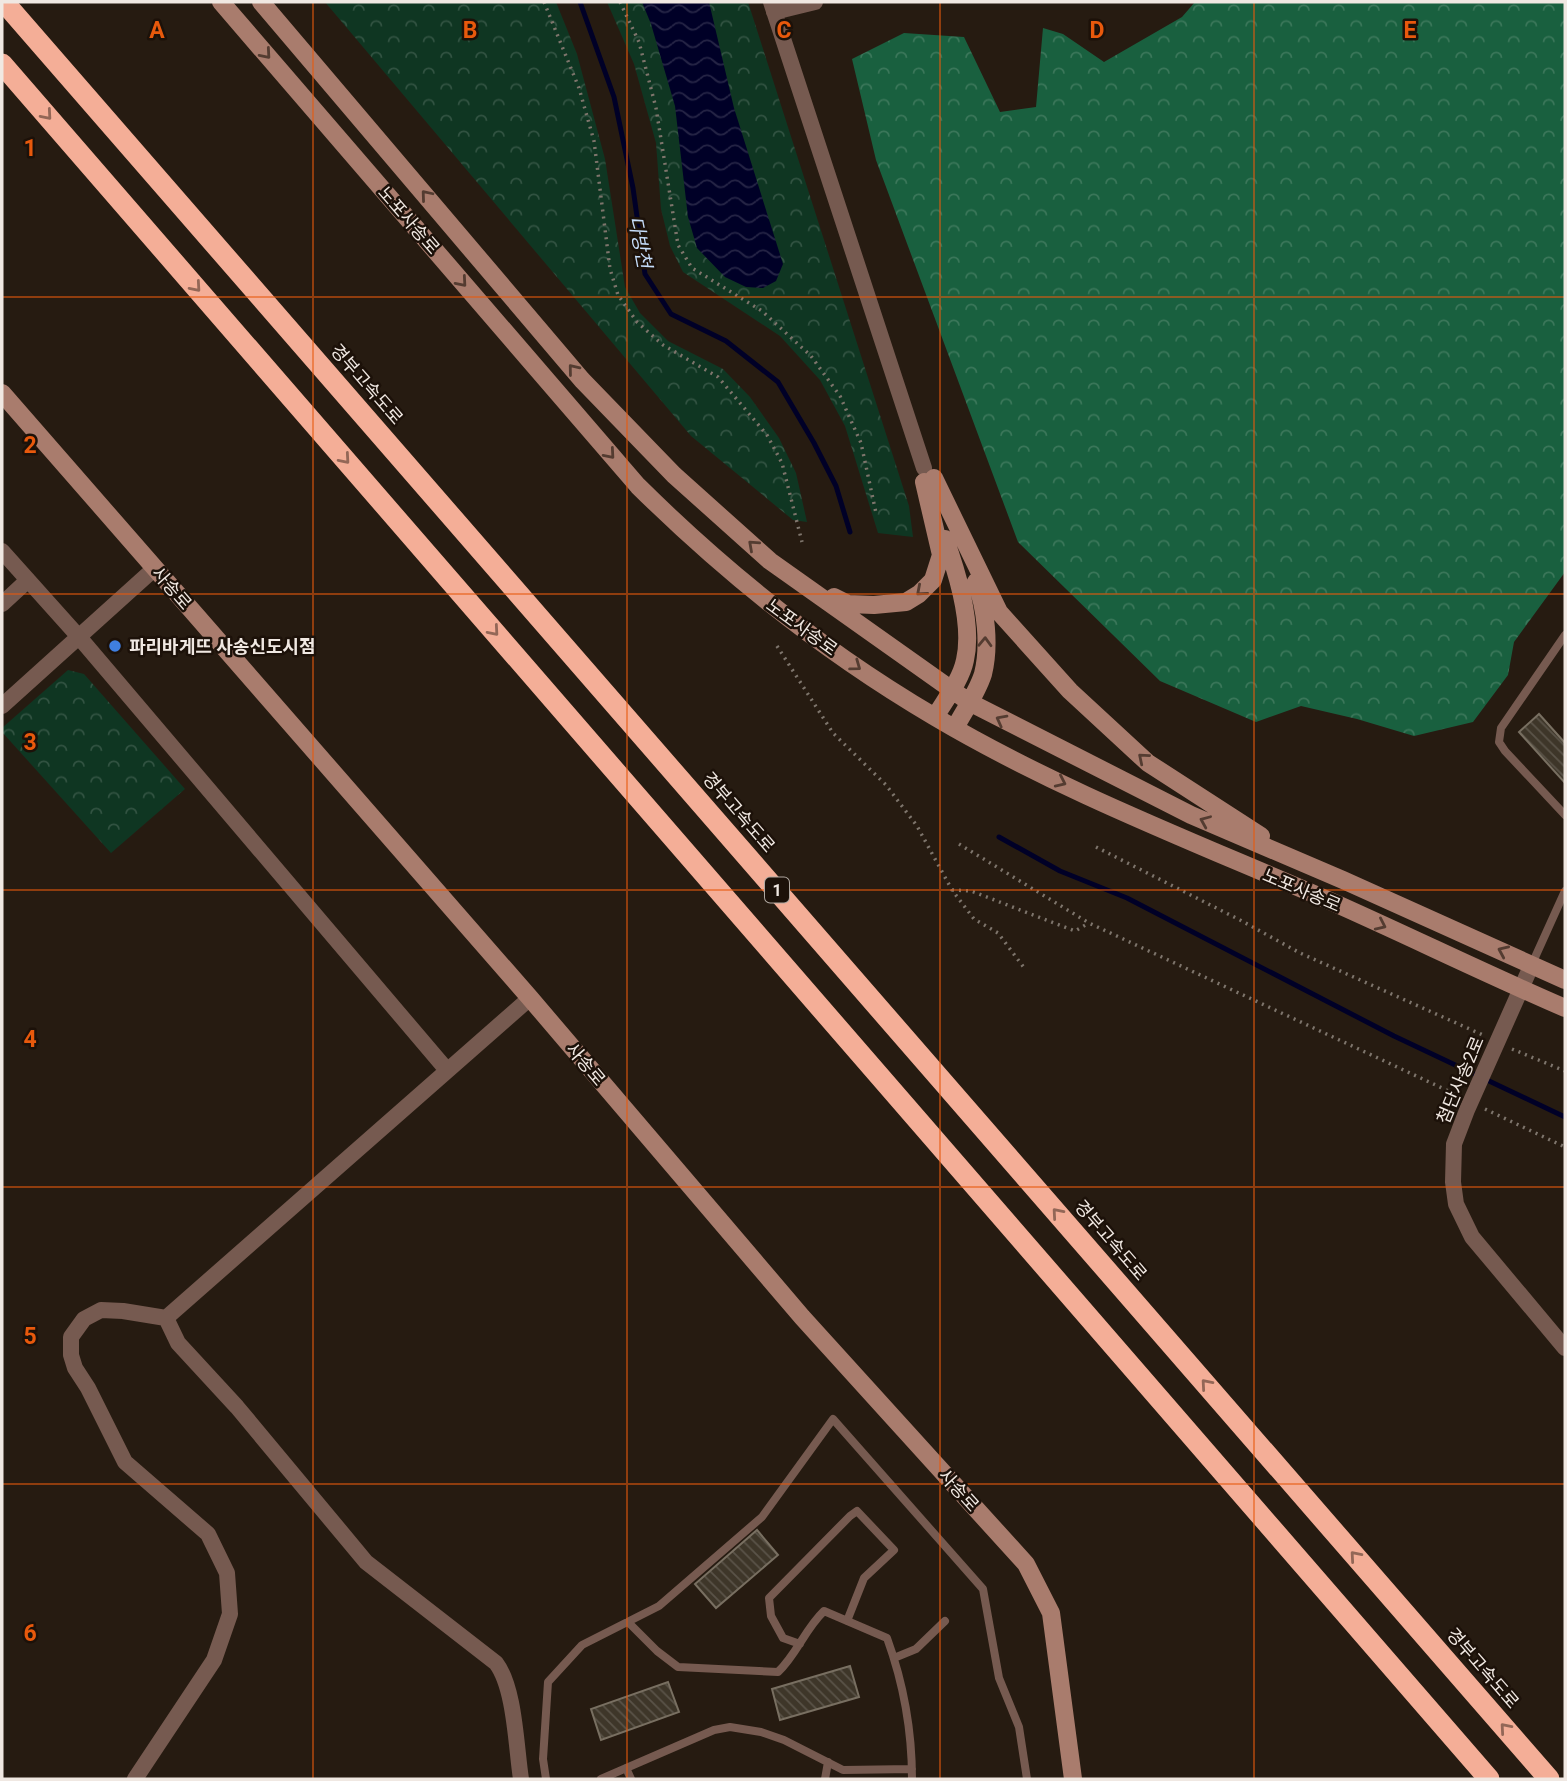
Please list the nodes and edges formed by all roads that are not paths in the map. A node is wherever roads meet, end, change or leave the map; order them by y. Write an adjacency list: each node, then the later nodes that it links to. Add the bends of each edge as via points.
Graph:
1 (4, 2): 50 (highway, 경부고속도로 / 1, one-way to 1)
2 (221, 2): 19 (main road, 노포사송로, one-way to 19, via 638,486 758,594 869,676)
3 (261, 2): 11 (main road, 노포사송로, one-way to 3, via 674,475 582,380)
4 (815, 2): 5 (street)
5 (772, 7): 8 (street)
6 (2, 64): 49 (highway, one-way to 49)
7 (2, 393): 10 (main road, 사송로)
8 (927, 476): 11 (main road, one-way to 11, via 941,555 933,580 919,594 906,602 848,604); 16 (main road, via 960,584 966,625 965,660); 17 (main road, one-way to 8, via 984,671 986,634 980,592); 22 (main road, one-way to 8, via 1148,763 1086,708 999,612)
9 (2, 551): 12 (street)
10 (155, 568): 15 (street); 27 (main road, 사송로)
11 (785, 571): 16 (main road, 노포사송로)
12 (28, 580): 13 (street); 15 (street)
13 (2, 604)
14 (1565, 635): 21 (lane, via 1501,728 1499,742)
15 (79, 637): 18 (street); 29 (street)
16 (951, 691): 17 (main road, 노포사송로); 19 (main road)
17 (969, 702): 20 (main road); 22 (main road, 노포사송로, one-way to 17, via 1191,816)
18 (2, 706)
19 (935, 717): 20 (main road, 노포사송로)
20 (955, 728): 26 (main road, 노포사송로, one-way to 26, via 1064,784)
21 (1565, 815)
22 (1303, 863): 24 (main road, 노포사송로, one-way to 22)
23 (1564, 897): 24 (lane)
24 (1532, 964): 25 (main road, 노포사송로); 26 (street, 첨단사송2로)
25 (1565, 980)
26 (1521, 989): 28 (main road, 노포사송로); 31 (street, 첨단사송2로, via 1454,1144 1453,1182 1456,1204 1472,1237)
27 (530, 998): 29 (street); 48 (main road, 사송로, via 802,1317 1026,1564 1051,1613)
28 (1565, 1008)
29 (446, 1069): 30 (street)
30 (166, 1318): 40 (street, via 101,1310 85,1319 72,1337 75,1368 125,1462 208,1534 227,1573 230,1614 214,1660); 41 (street, via 178,1343 366,1563 496,1663 509,1693)
31 (1565, 1348)
32 (945, 1620): 36 (lane, via 916,1649)
33 (847, 1621): 35 (lane, via 824,1611 810,1624); 35 (lane, via 864,1578 894,1550 857,1511 769,1598 771,1616 783,1638); 36 (lane, via 887,1638)
34 (628, 1622): 35 (lane, via 678,1667 778,1672); 42 (lane, via 582,1645 548,1682); 47 (lane, via 659,1606 762,1517 833,1419 982,1589 999,1678 1018,1727)
35 (800, 1644)
36 (894, 1658): 39 (lane, via 912,1747)
37 (828, 1762): 38 (lane, via 784,1740 730,1727); 39 (lane, via 843,1770); 45 (lane)
38 (626, 1768): 43 (lane); 44 (lane)
39 (912, 1769): 46 (lane)
40 (135, 1779)
41 (521, 1779)
42 (546, 1779)
43 (601, 1779)
44 (631, 1779)
45 (825, 1779)
46 (912, 1779)
47 (1027, 1779)
48 (1073, 1779)
49 (1489, 1779)
50 (1549, 1779)

